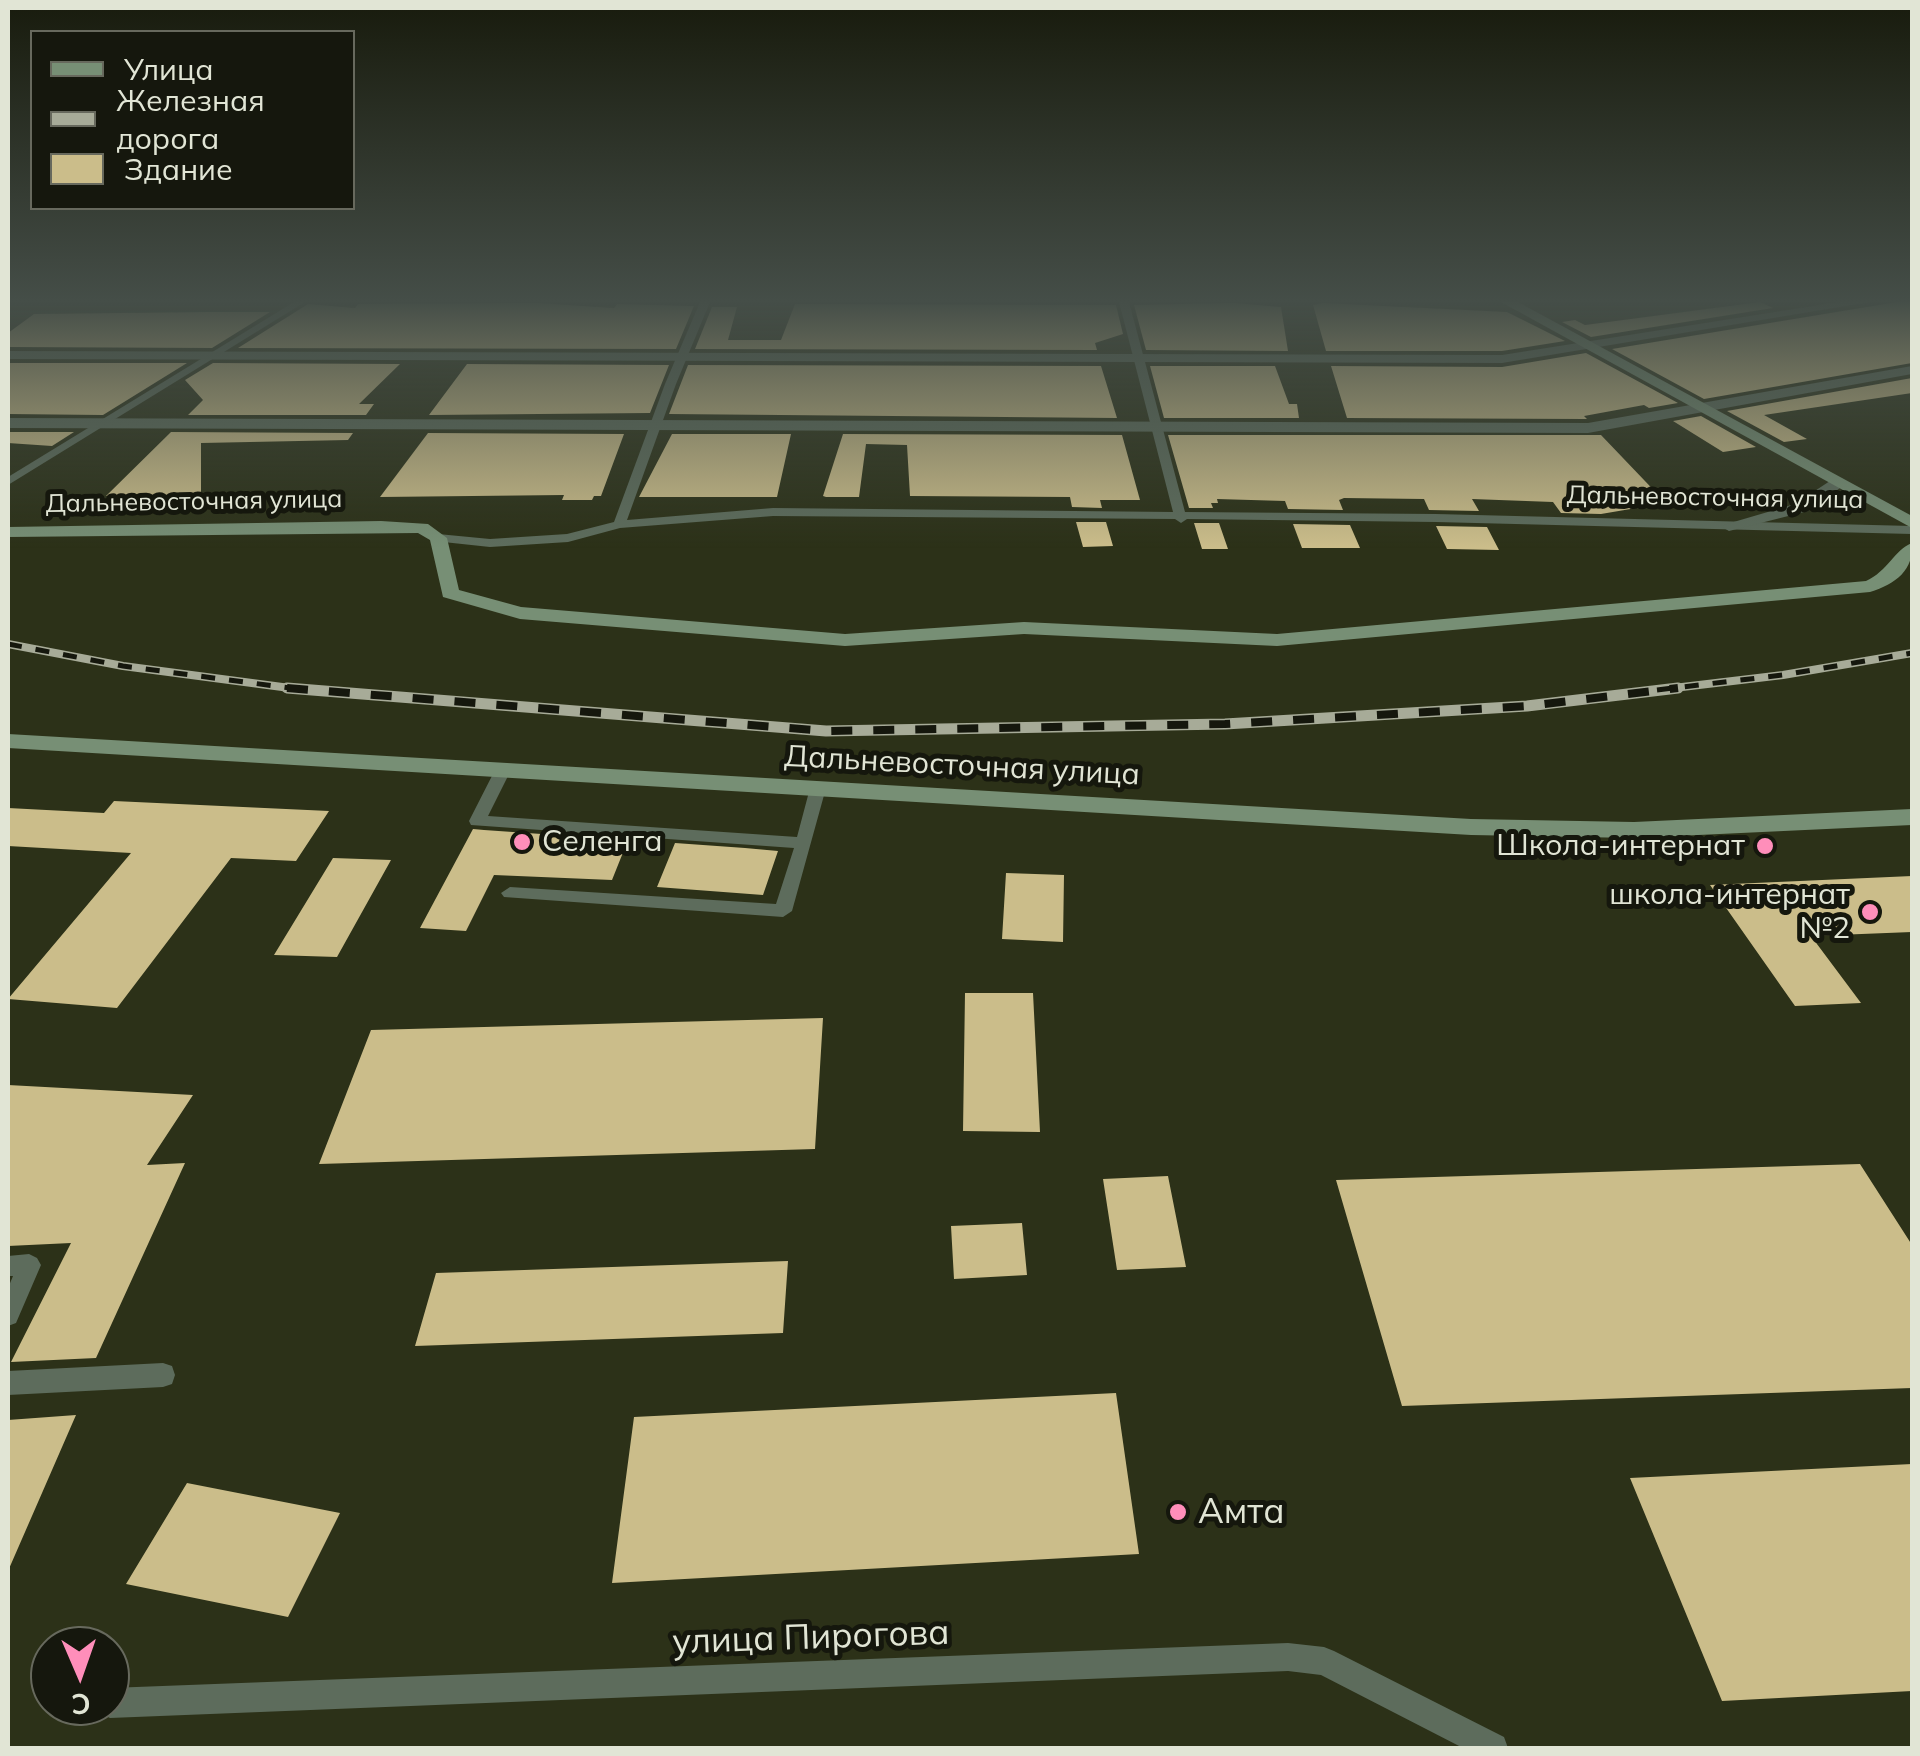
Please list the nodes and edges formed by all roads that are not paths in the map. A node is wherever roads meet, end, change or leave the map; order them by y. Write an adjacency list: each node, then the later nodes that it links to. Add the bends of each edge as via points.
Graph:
1 (166, 384): 8 (lane)
2 (670, 384): 9 (lane)
3 (1146, 384): 10 (lane)
4 (1658, 384): 6 (street)
5 (1832, 384): 6 (street)
6 (1700, 407): 10 (street, via 1588,428); 12 (street)
7 (8, 424): 8 (street)
8 (97, 424): 9 (street); 11 (lane)
9 (658, 425): 10 (street); 14 (lane)
10 (1159, 426): 13 (lane)
11 (8, 482)
12 (1839, 483): 15 (street, via 1806,508); 16 (street)
13 (1180, 519): 14 (lane, Дальневосточная улица, via 773,512); 15 (lane, Дальневосточная улица)
14 (619, 524): 18 (lane, Дальневосточная улица, via 568,538)
15 (1729, 526): 16 (lane, Дальневосточная улица)
16 (1912, 527)
17 (8, 532): 18 (street, Дальневосточная улица, via 381,526 422,528)
18 (438, 538): 19 (street, via 450,594 520,612 845,640 1024,628 1277,640 1870,586 1890,577)
19 (1912, 548)
20 (8, 741): 21 (street, Дальневосточная улица)
21 (504, 768): 22 (street, Дальневосточная улица); 24 (lane, via 477,820)
22 (818, 788): 23 (street, Дальневосточная улица, via 1489,827 1634,830); 24 (lane)
23 (1912, 817)
24 (804, 842): 25 (lane, via 782,911)
25 (510, 893)
26 (8, 1266): 27 (lane, via 28,1265)
27 (8, 1315)
28 (163, 1375): 29 (lane)
29 (8, 1383)
30 (130, 1701): 31 (lane, улица Пирогова, via 1288,1657 1324,1661)
31 (1493, 1748)

